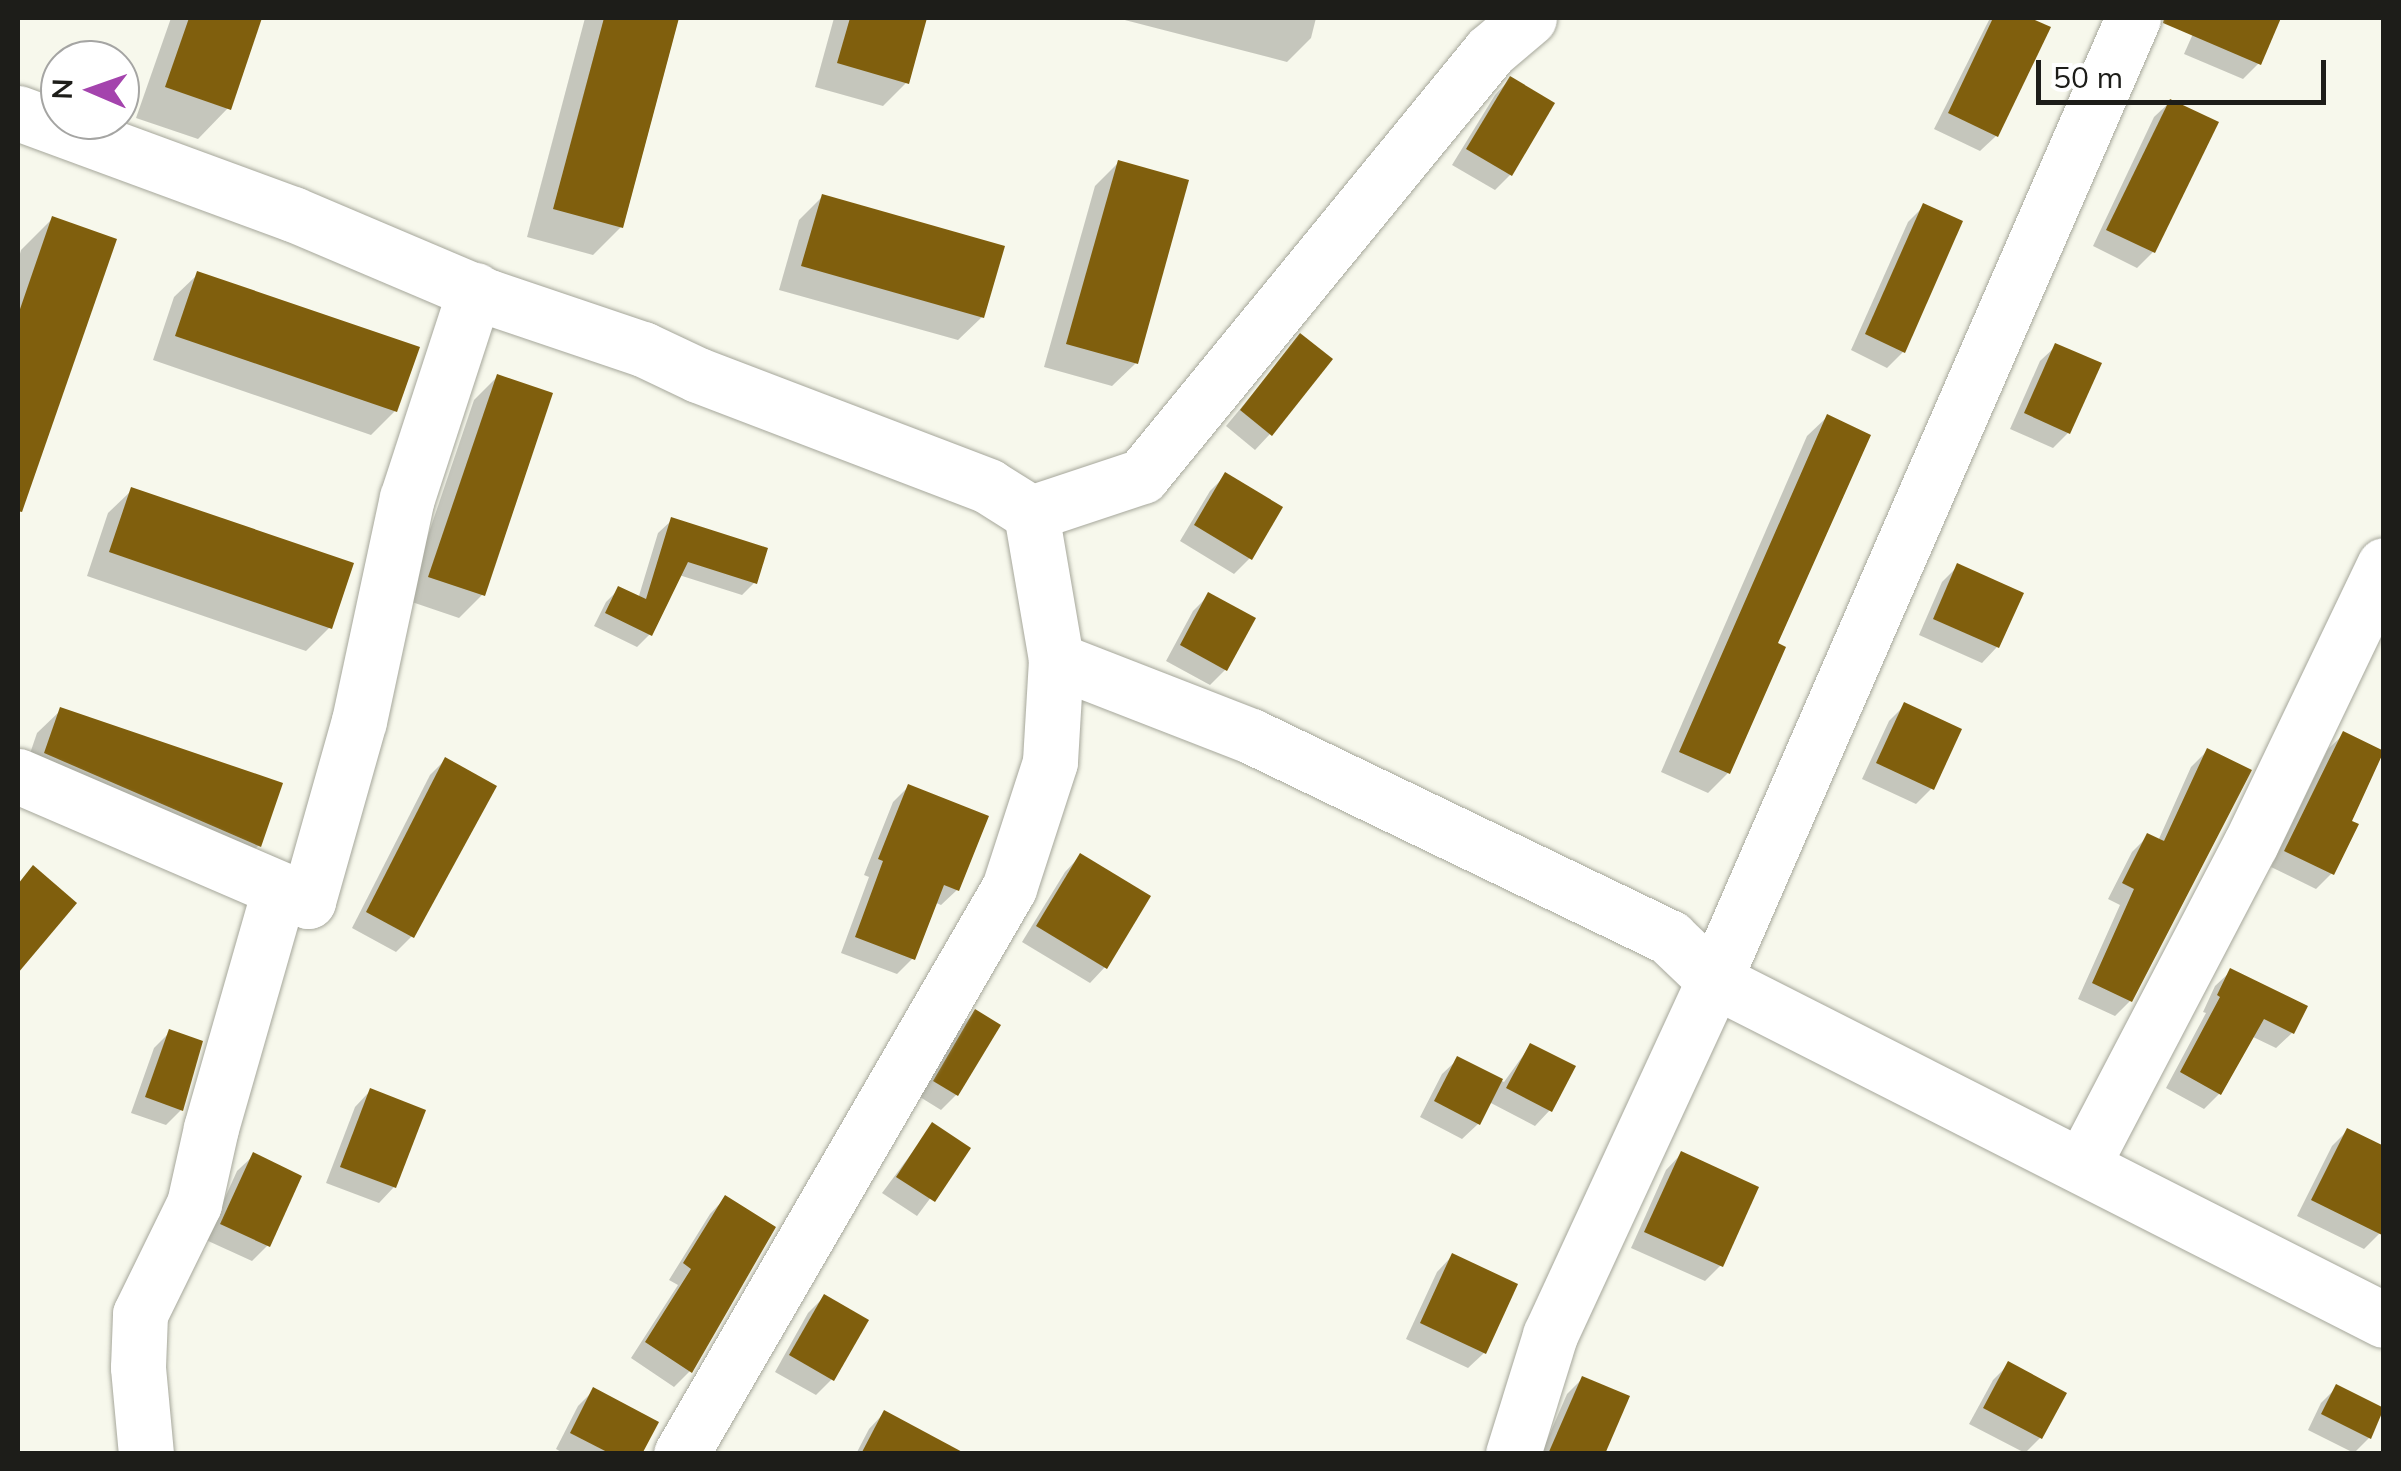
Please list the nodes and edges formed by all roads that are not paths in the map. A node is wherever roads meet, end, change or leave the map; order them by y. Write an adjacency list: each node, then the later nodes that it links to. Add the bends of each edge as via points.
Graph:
1 (1529, 18): 5 (street, via 1490,51 1142,476)
2 (2133, 18): 10 (street)
3 (18, 114): 4 (street, via 293,214)
4 (475, 290): 5 (street, via 644,349 988,486); 9 (street, via 407,498 360,721 308,901)
5 (1031, 513): 7 (street)
6 (2384, 565): 11 (street, via 2251,843)
7 (1056, 660): 10 (street, via 1251,736 1670,938); 14 (street, via 1050,762 1009,888)
8 (18, 776): 9 (street)
9 (279, 891): 13 (street, via 194,1204 140,1314)
10 (1714, 980): 11 (street); 15 (street, via 1550,1335)
11 (2084, 1164): 12 (street)
12 (2384, 1320)
13 (146, 1454)
14 (681, 1454)
15 (1512, 1454)

